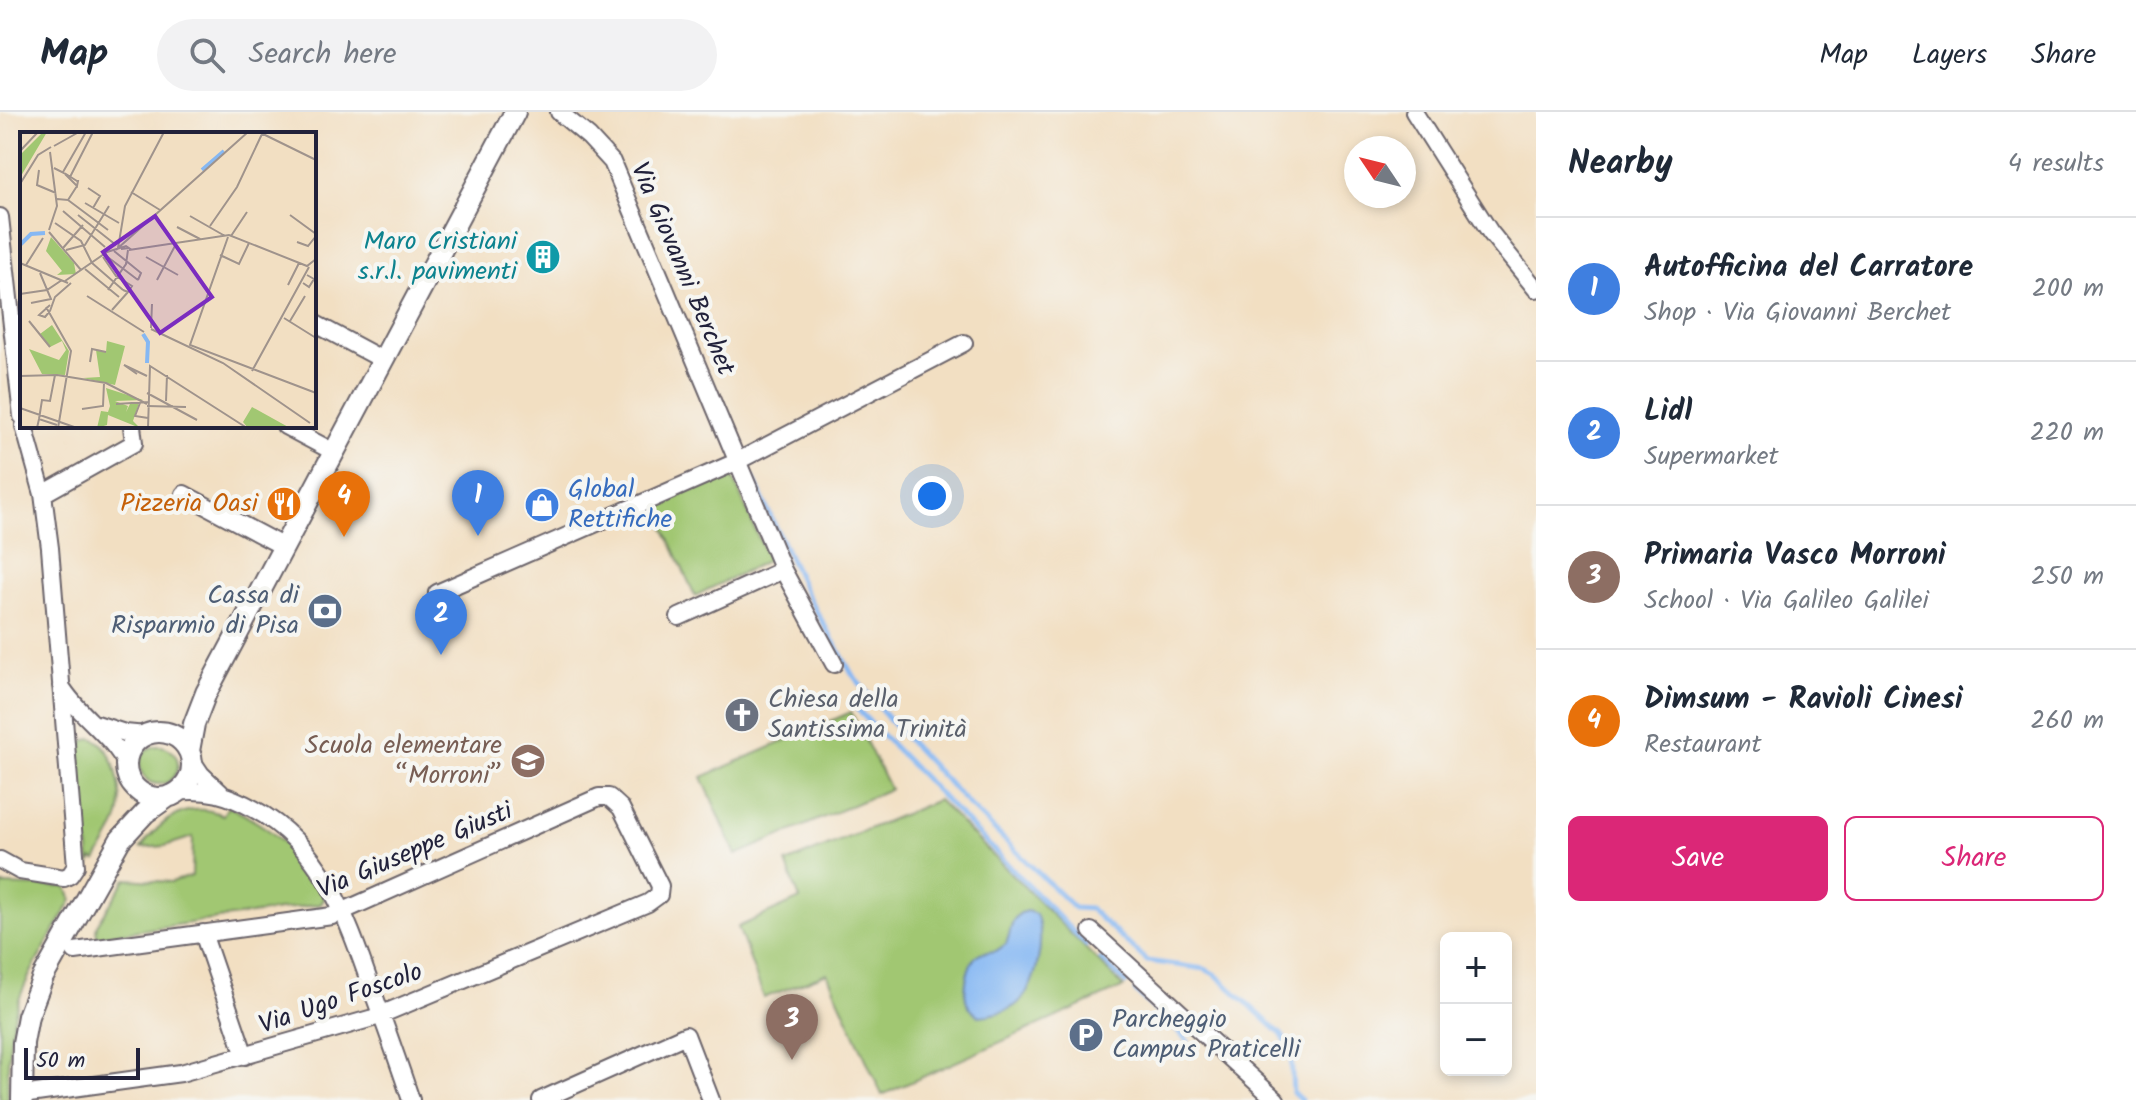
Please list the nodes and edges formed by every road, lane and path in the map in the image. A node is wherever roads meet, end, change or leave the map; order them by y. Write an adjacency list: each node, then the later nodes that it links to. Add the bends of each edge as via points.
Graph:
1 (515, 112): 8 (main road)
2 (559, 112): 14 (street, Via Giovanni Berchet, via 612,162)
3 (1414, 112): 5 (street, via 1471,205)
4 (0, 217): 9 (street)
5 (1536, 289)
6 (316, 324): 8 (street)
7 (964, 343): 14 (street)
8 (383, 360): 13 (main road)
9 (20, 398)
10 (25, 428): 15 (street)
11 (132, 428): 15 (street, via 134,443)
12 (289, 428): 13 (street)
13 (334, 452): 17 (main road)
14 (736, 462): 18 (street, Via Giovanni Berchet); 19 (street)
15 (43, 494): 22 (street)
16 (184, 494): 17 (street)
17 (284, 547): 23 (main road)
18 (783, 570): 20 (street); 21 (street, Via Giovanni Berchet)
19 (437, 593)
20 (679, 617)
21 (834, 664)
22 (60, 684): 24 (street); 26 (street)
23 (206, 693): 25 (main road, via 187,718); 27 (main road)
24 (87, 720): 25 (street, via 117,731); 26 (street); 28 (street)
25 (155, 734): 27 (main road, via 178,738); 28 (main road, via 132,746)
26 (65, 743): 34 (street, via 76,866 70,875 56,877)
27 (190, 755): 30 (street); 31 (main road, via 190,778)
28 (126, 764): 29 (main road)
29 (132, 784): 31 (main road, via 153,797); 32 (main road)
30 (221, 793): 31 (street); 37 (street, via 288,832)
31 (173, 794): 32 (main road, via 145,813)
32 (120, 840): 43 (main road, via 36,993 22,1053)
33 (0, 860): 34 (street)
34 (20, 871): 35 (street)
35 (0, 875)
36 (659, 895): 37 (street, Via Giuseppe Giusti, via 660,886 621,808 604,797); 41 (street, Via Ugo Foscolo)
37 (344, 911): 39 (street, Via Giuseppe Giusti); 41 (street)
38 (1091, 931): 47 (street)
39 (203, 933): 40 (street, Via Giuseppe Giusti); 42 (street)
40 (75, 951)
41 (382, 1015): 42 (street, Via Ugo Foscolo); 44 (street)
42 (245, 1056): 43 (street, Via Ugo Foscolo, via 181,1073)
43 (22, 1097)
44 (411, 1100)
45 (541, 1100): 46 (street, via 686,1035)
46 (711, 1100)
47 (1276, 1100)

